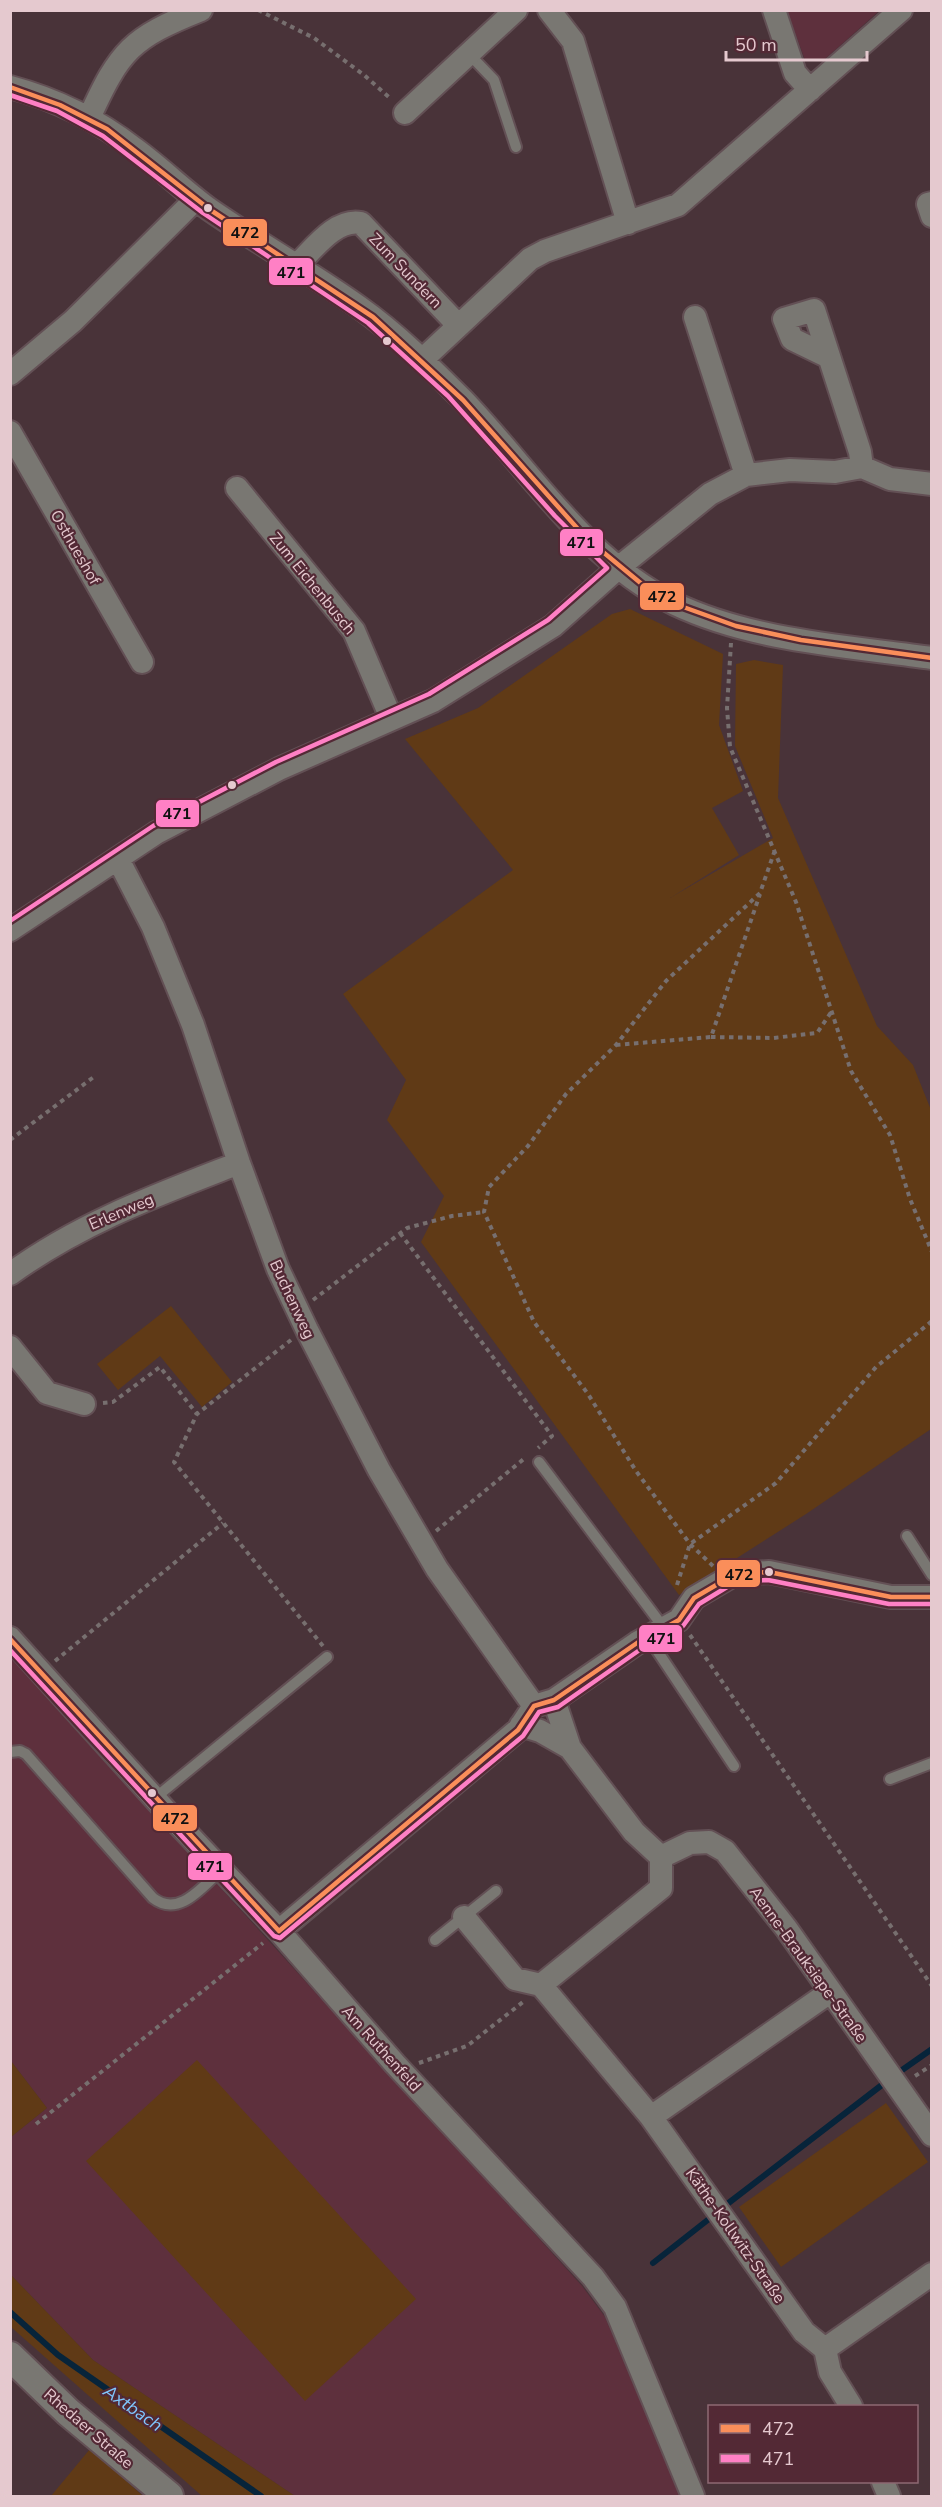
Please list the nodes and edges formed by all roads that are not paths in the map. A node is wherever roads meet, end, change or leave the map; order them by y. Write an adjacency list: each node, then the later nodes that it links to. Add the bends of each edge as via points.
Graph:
1 (201, 10): 10 (street, via 140,39 124,54 109,74)
2 (516, 10): 6 (street)
3 (549, 10): 15 (street, via 573,41)
4 (774, 10): 8 (street, via 795,73)
5 (901, 10): 8 (street)
6 (469, 54): 9 (street); 11 (lane, via 494,80)
7 (10, 87): 10 (street)
8 (810, 90): 15 (street, via 678,205)
9 (405, 113)
10 (89, 118): 12 (street, via 134,148)
11 (516, 147)
12 (196, 199): 16 (street); 21 (street, via 73,321)
13 (932, 203): 14 (street, via 928,204)
14 (932, 216)
15 (628, 223): 18 (street, via 530,259)
16 (295, 267): 18 (street, Zum Sundern, via 340,225 350,221 361,223); 20 (street, via 359,307)
17 (695, 317): 24 (street)
18 (458, 325): 20 (street)
19 (829, 357): 23 (street)
20 (422, 360): 27 (street, via 465,402 584,537)
21 (10, 374)
22 (10, 432): 29 (street, Osthueshof)
23 (862, 467): 24 (street, via 835,472 790,470); 25 (street, via 890,478)
24 (746, 475): 27 (street, via 710,494)
25 (932, 484)
26 (237, 488): 30 (street, Zum Eichenbusch, via 354,631)
27 (618, 568): 28 (street, via 675,603 732,625); 30 (street, via 553,626 433,700)
28 (932, 658)
29 (142, 662)
30 (391, 718): 31 (street, via 156,833)
31 (118, 858): 32 (street); 33 (street, Buchenweg, via 153,927 193,1025)
32 (10, 930)
33 (239, 1163): 34 (street, Erlenweg, via 123,1208 82,1228); 44 (street, Buchenweg, via 278,1269 379,1470 437,1569)
34 (10, 1274)
35 (10, 1347): 36 (street, via 47,1393)
36 (84, 1404)
37 (539, 1462): 41 (lane)
38 (908, 1536): 39 (lane)
39 (932, 1575)
40 (932, 1597): 41 (street, via 891,1597 769,1572 745,1572 726,1578)
41 (661, 1624): 44 (street); 49 (lane)
42 (10, 1638): 51 (street, Am Ruthenfeld)
43 (327, 1657): 51 (lane)
44 (544, 1703): 45 (street); 46 (street)
45 (521, 1725): 46 (street); 56 (street)
46 (570, 1748): 52 (street, via 634,1832)
47 (10, 1752): 53 (lane, via 27,1754 163,1906 175,1906 192,1897)
48 (932, 1763): 50 (lane)
49 (734, 1766)
50 (890, 1779)
51 (155, 1798): 53 (street, Am Ruthenfeld)
52 (661, 1857): 58 (street, via 661,1888); 59 (street, Aenne-Brauksiepe-Straße, via 700,1842 709,1842 725,1851)
53 (221, 1870): 56 (street, Am Ruthenfeld)
54 (496, 1891): 55 (lane)
55 (464, 1917): 57 (lane); 58 (street, via 515,1979)
56 (279, 1931): 67 (street, Am Ruthenfeld, via 403,2073 593,2277 615,2307)
57 (435, 1940)
58 (534, 1984): 60 (street, Käthe-Kollwitz-Straße)
59 (830, 1992): 60 (street); 61 (street, Aenne-Brauksiepe-Straße)
60 (651, 2116): 63 (street, Käthe-Kollwitz-Straße, via 804,2332)
61 (932, 2135)
62 (932, 2274): 63 (street)
63 (825, 2349): 65 (street, via 831,2372)
64 (10, 2356): 66 (street, Rhedaer Straße, via 68,2412)
65 (850, 2405)
66 (169, 2496)
67 (693, 2496)

